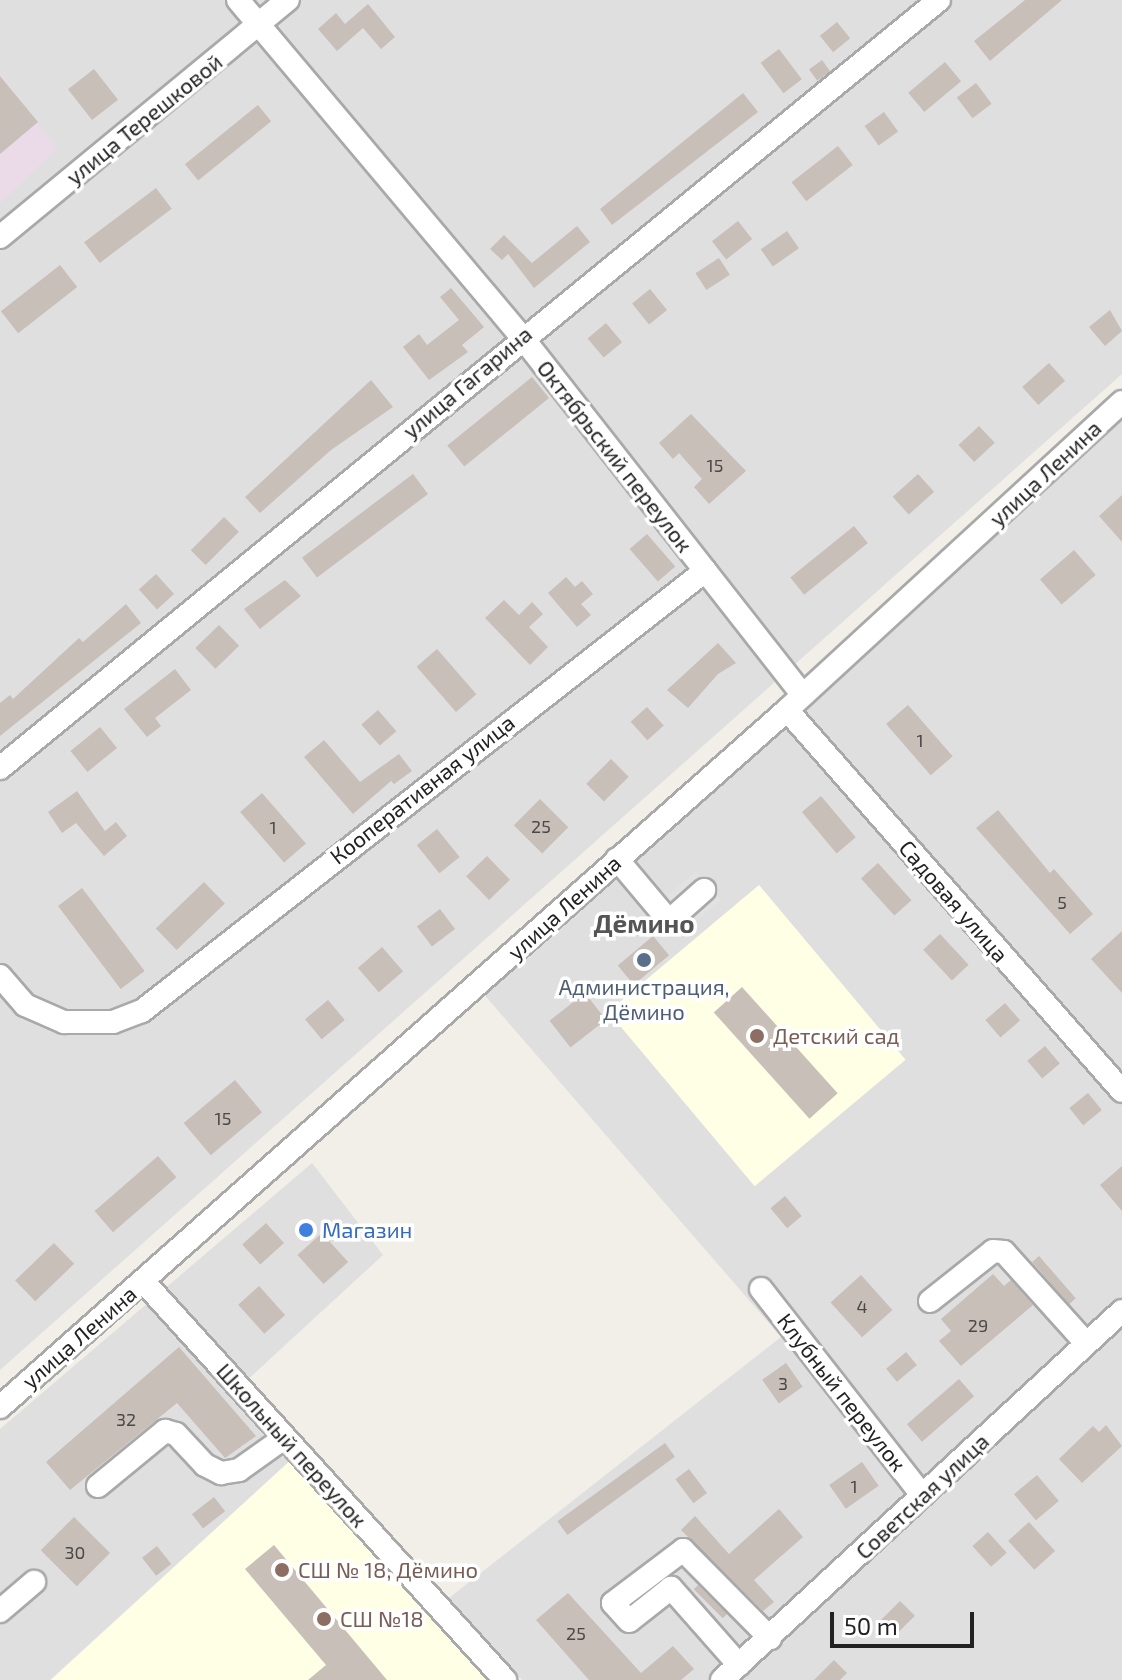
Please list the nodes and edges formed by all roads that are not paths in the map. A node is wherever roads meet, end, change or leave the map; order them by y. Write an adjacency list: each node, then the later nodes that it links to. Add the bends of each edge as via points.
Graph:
1 (238, 0): 4 (street, Октябрьский переулок)
2 (288, 0): 4 (street, улица Терешковой)
3 (939, 0): 6 (street, улица Гагарина)
4 (259, 24): 5 (street, улица Терешковой); 6 (street, Октябрьский переулок)
5 (0, 237)
6 (522, 337): 8 (street, Октябрьский переулок); 10 (street, улица Гагарина)
7 (1122, 402): 9 (street, улица Ленина)
8 (705, 571): 9 (street, Октябрьский переулок); 13 (street, Кооперативная улица, via 142,1011 113,1022 64,1022 25,1005)
9 (795, 702): 11 (street, улица Ленина); 14 (street, Садовая улица)
10 (0, 768)
11 (617, 859): 12 (street, via 669,921); 15 (street, улица Ленина)
12 (704, 890)
13 (0, 976)
14 (1122, 1091)
15 (143, 1281): 20 (street, улица Ленина); 21 (street, Школьный переулок)
16 (761, 1289): 23 (street, Клубный переулок)
17 (930, 1301): 19 (street, via 993,1251 1004,1252)
18 (1122, 1311): 19 (street, Советская улица)
19 (1086, 1343): 23 (street, Советская улица)
20 (0, 1407)
21 (284, 1438): 22 (street, via 239,1470 221,1473 205,1465 176,1434 165,1431); 28 (street, Школьный переулок)
22 (98, 1486)
23 (922, 1495): 26 (street, Советская улица)
24 (34, 1582): 25 (street)
25 (0, 1611)
26 (770, 1638): 27 (street, Советская улица); 27 (street, via 683,1550 663,1580)
27 (731, 1672)
28 (505, 1680)

